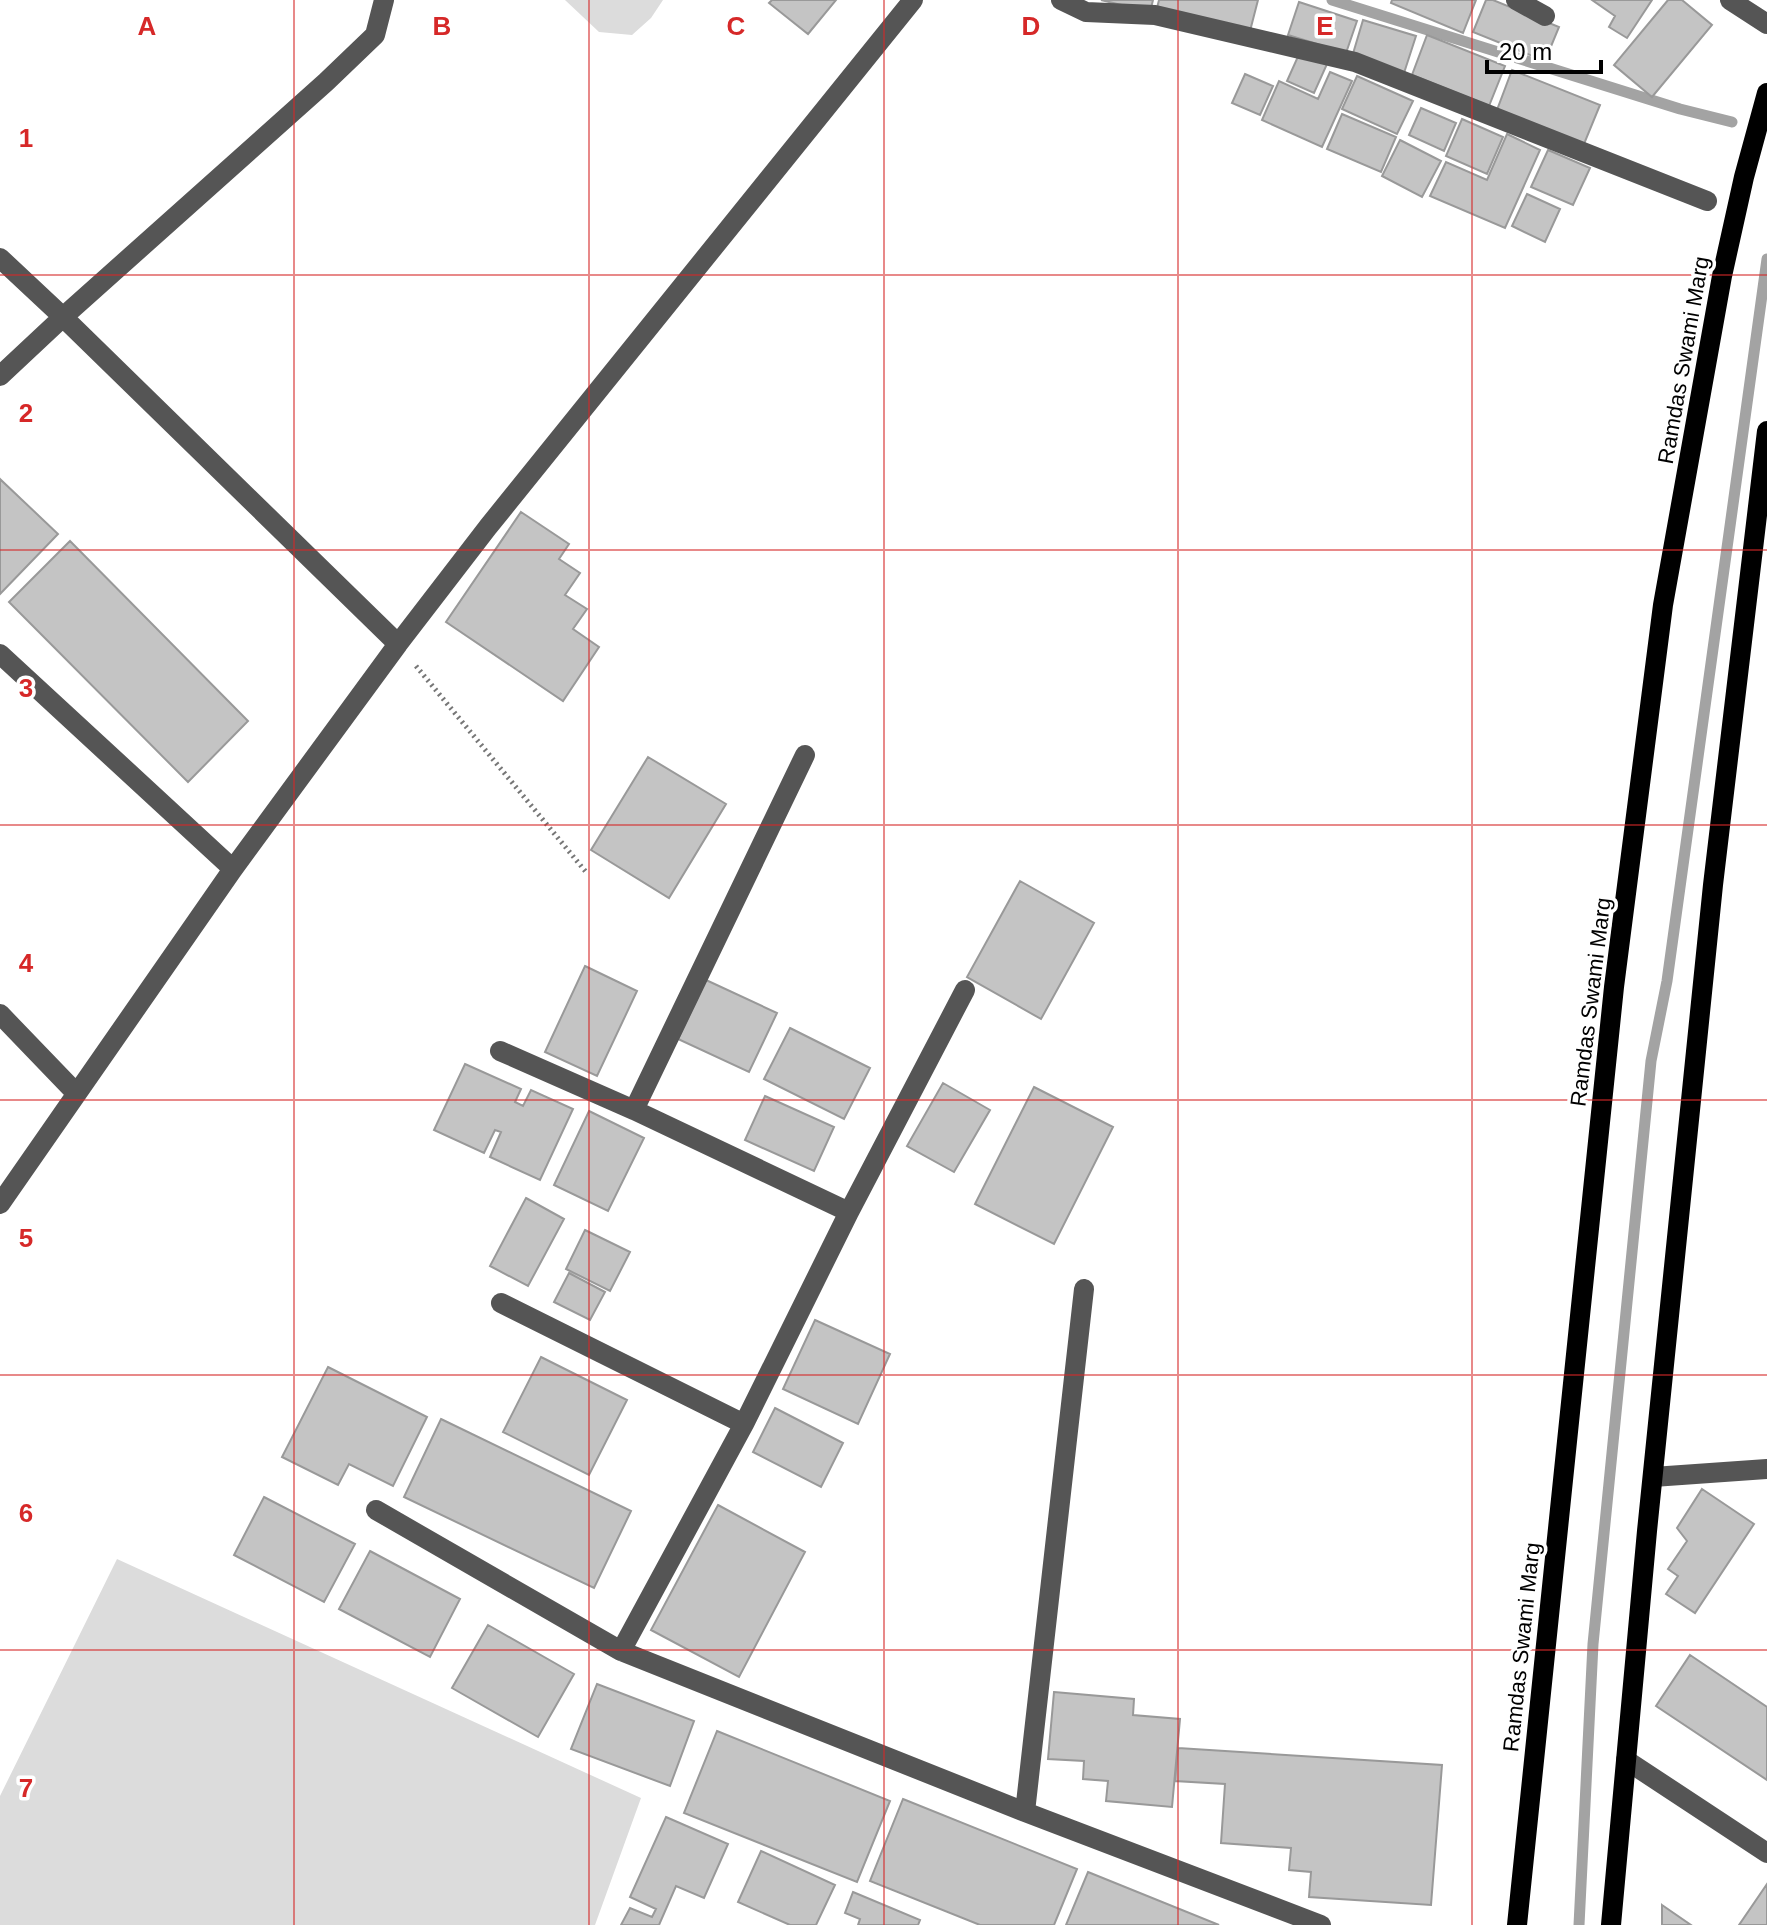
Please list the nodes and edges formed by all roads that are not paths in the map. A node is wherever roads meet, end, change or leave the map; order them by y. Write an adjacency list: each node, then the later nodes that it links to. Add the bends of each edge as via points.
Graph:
1 (384, 0): 11 (street, via 375,35)
2 (913, 0): 14 (street)
3 (1061, 0): 9 (street, via 1086,12 1155,15 1355,62)
4 (1516, 0): 6 (street)
5 (1730, 0): 7 (street)
6 (1545, 16)
7 (1767, 24)
8 (1767, 93): 36 (main road, Ramdas Swami Marg, via 1722,276 1663,605 1614,987)
9 (1707, 201)
10 (0, 258): 11 (street)
11 (63, 317): 12 (street); 14 (street)
12 (0, 376)
13 (1767, 431): 29 (main road, via 1713,885)
14 (398, 644): 17 (street)
15 (0, 654): 17 (street)
16 (805, 755): 22 (street)
17 (233, 869): 21 (street)
18 (965, 990): 24 (street)
19 (0, 1014): 21 (street)
20 (500, 1051): 22 (street)
21 (76, 1093): 23 (street)
22 (634, 1110): 24 (street)
23 (0, 1204)
24 (849, 1212): 27 (street)
25 (1084, 1289): 33 (street)
26 (501, 1303): 27 (street)
27 (744, 1424): 31 (street)
28 (1767, 1469): 29 (street)
29 (1653, 1477): 32 (main road)
30 (376, 1510): 31 (street)
31 (621, 1651): 33 (street)
32 (1626, 1760): 34 (street); 37 (main road)
33 (1025, 1812): 35 (street)
34 (1767, 1853)
35 (1321, 1925)
36 (1517, 1925)
37 (1611, 1925)

